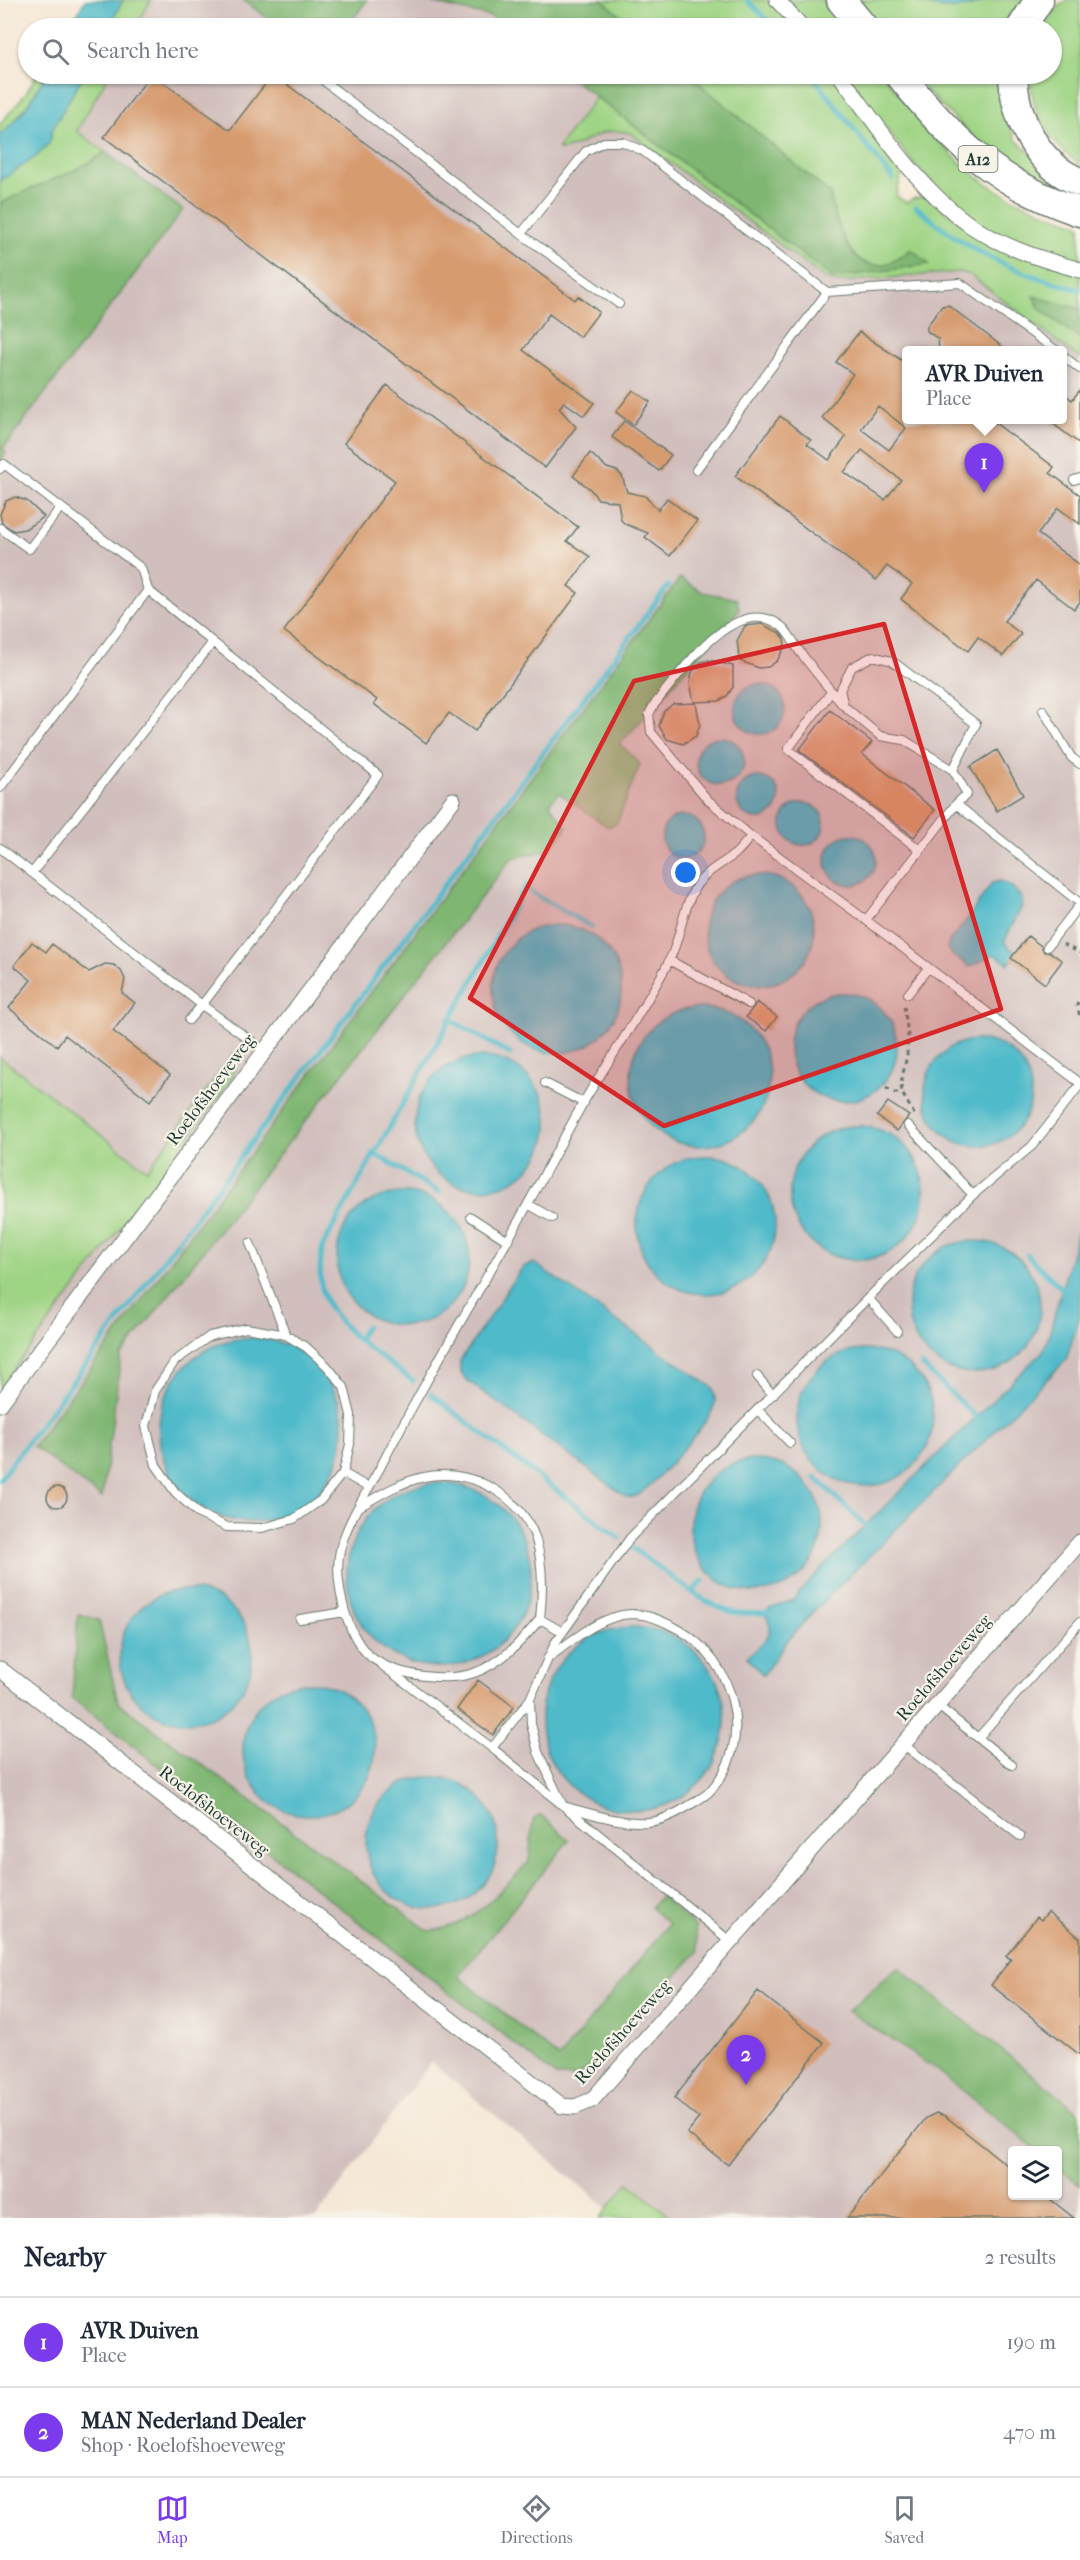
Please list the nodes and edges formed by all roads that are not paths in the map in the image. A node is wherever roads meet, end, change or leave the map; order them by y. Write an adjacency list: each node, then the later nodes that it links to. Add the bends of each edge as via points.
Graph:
1 (777, 0): 4 (street)
2 (841, 0): 5 (highway)
3 (1040, 0): 6 (highway)
4 (794, 18)
5 (856, 18)
6 (1028, 18)
7 (328, 84): 13 (lane)
8 (847, 84): 14 (street, via 921,181 970,225 1017,250)
9 (908, 84): 12 (highway, A12, via 952,136 981,162 1022,188)
10 (1014, 84): 11 (highway, via 1024,127 1037,147 1055,167)
11 (1080, 182)
12 (1080, 212)
13 (521, 234): 15 (lane, via 586,151 604,142 623,142 643,151); 16 (lane)
14 (1080, 270)
15 (827, 292): 17 (lane, via 960,283); 21 (lane)
16 (619, 304)
17 (1049, 346)
18 (1067, 359): 19 (lane)
19 (1080, 369)
20 (0, 469): 22 (lane, via 4,464)
21 (696, 470)
22 (61, 507): 23 (lane, via 29,549); 24 (lane, via 141,568)
23 (0, 528)
24 (148, 590): 25 (lane); 31 (lane)
25 (213, 642): 37 (lane); 45 (lane, via 378,775)
26 (831, 692): 27 (lane); 34 (lane, via 782,627 764,617 743,620 707,643 649,714 651,732 664,750 708,800); 36 (lane, via 788,749)
27 (844, 706): 30 (lane, via 880,736 904,740); 30 (lane, via 840,690 852,666 873,656 892,661 976,724)
28 (1043, 710): 29 (lane, via 1071,757)
29 (1080, 764)
30 (953, 770): 33 (lane, via 967,794)
31 (0, 788)
32 (453, 800): 47 (street, Roelofshoeveweg)
33 (956, 804): 36 (lane); 38 (lane)
34 (751, 836): 39 (lane); 41 (lane, via 697,885)
35 (0, 848): 37 (lane)
36 (920, 850): 39 (lane)
37 (32, 873): 45 (lane)
38 (1080, 903): 40 (lane)
39 (866, 920): 42 (lane)
40 (1047, 947)
41 (669, 960): 44 (lane); 50 (lane)
42 (928, 968): 43 (lane); 49 (lane)
43 (908, 994)
44 (749, 1004)
45 (201, 1005): 46 (lane); 47 (lane)
46 (189, 1020)
47 (265, 1052): 63 (street, Roelofshoeveweg)
48 (545, 1083): 50 (lane)
49 (1080, 1084): 52 (lane, via 1032,1146)
50 (584, 1103): 53 (lane)
51 (908, 1125): 52 (lane)
52 (973, 1195): 58 (lane)
53 (528, 1204): 55 (lane); 56 (lane)
54 (471, 1217): 56 (lane)
55 (552, 1218)
56 (508, 1241): 67 (lane, via 426,1379)
57 (250, 1243): 60 (lane)
58 (868, 1298): 59 (lane); 62 (lane)
59 (897, 1331)
60 (286, 1335): 66 (lane, via 306,1347 344,1387 351,1415); 66 (lane, via 246,1328 210,1336 174,1361 155,1391 146,1426 156,1465 175,1492 199,1514 227,1527 262,1528 294,1519 321,1500)
61 (757, 1376): 62 (lane)
62 (773, 1395): 64 (lane)
63 (0, 1404)
64 (758, 1410): 65 (lane); 74 (lane, via 630,1538)
65 (790, 1443)
66 (343, 1473): 67 (lane)
67 (369, 1488): 68 (lane)
68 (359, 1507): 70 (lane, via 340,1550 339,1579); 72 (lane, via 388,1490 424,1477 457,1475 486,1484 517,1506 535,1536 542,1576)
69 (1079, 1545): 79 (street, Roelofshoeveweg)
70 (345, 1612): 71 (lane); 75 (lane, via 353,1636)
71 (300, 1619)
72 (540, 1619): 74 (lane); 75 (lane, via 502,1658 474,1673 442,1678 402,1671)
73 (1080, 1622): 80 (lane)
74 (563, 1632): 76 (lane)
75 (374, 1659): 82 (lane)
76 (548, 1659): 78 (lane); 84 (lane, via 596,1624 630,1614 659,1619 691,1636 712,1655 728,1682 736,1713 734,1742 726,1768 708,1793 680,1812 649,1822 610,1818)
77 (0, 1669): 86 (street, Roelofshoeveweg, via 562,2106 575,2107 592,2100)
78 (530, 1699): 82 (lane); 84 (lane, via 537,1752)
79 (937, 1705): 80 (lane); 81 (street, Roelofshoeveweg)
80 (978, 1738): 83 (lane)
81 (903, 1744): 85 (lane); 86 (street, Roelofshoeveweg)
82 (492, 1748): 84 (lane)
83 (1012, 1765)
84 (563, 1806): 86 (lane)
85 (1020, 1836)
86 (730, 1941)

